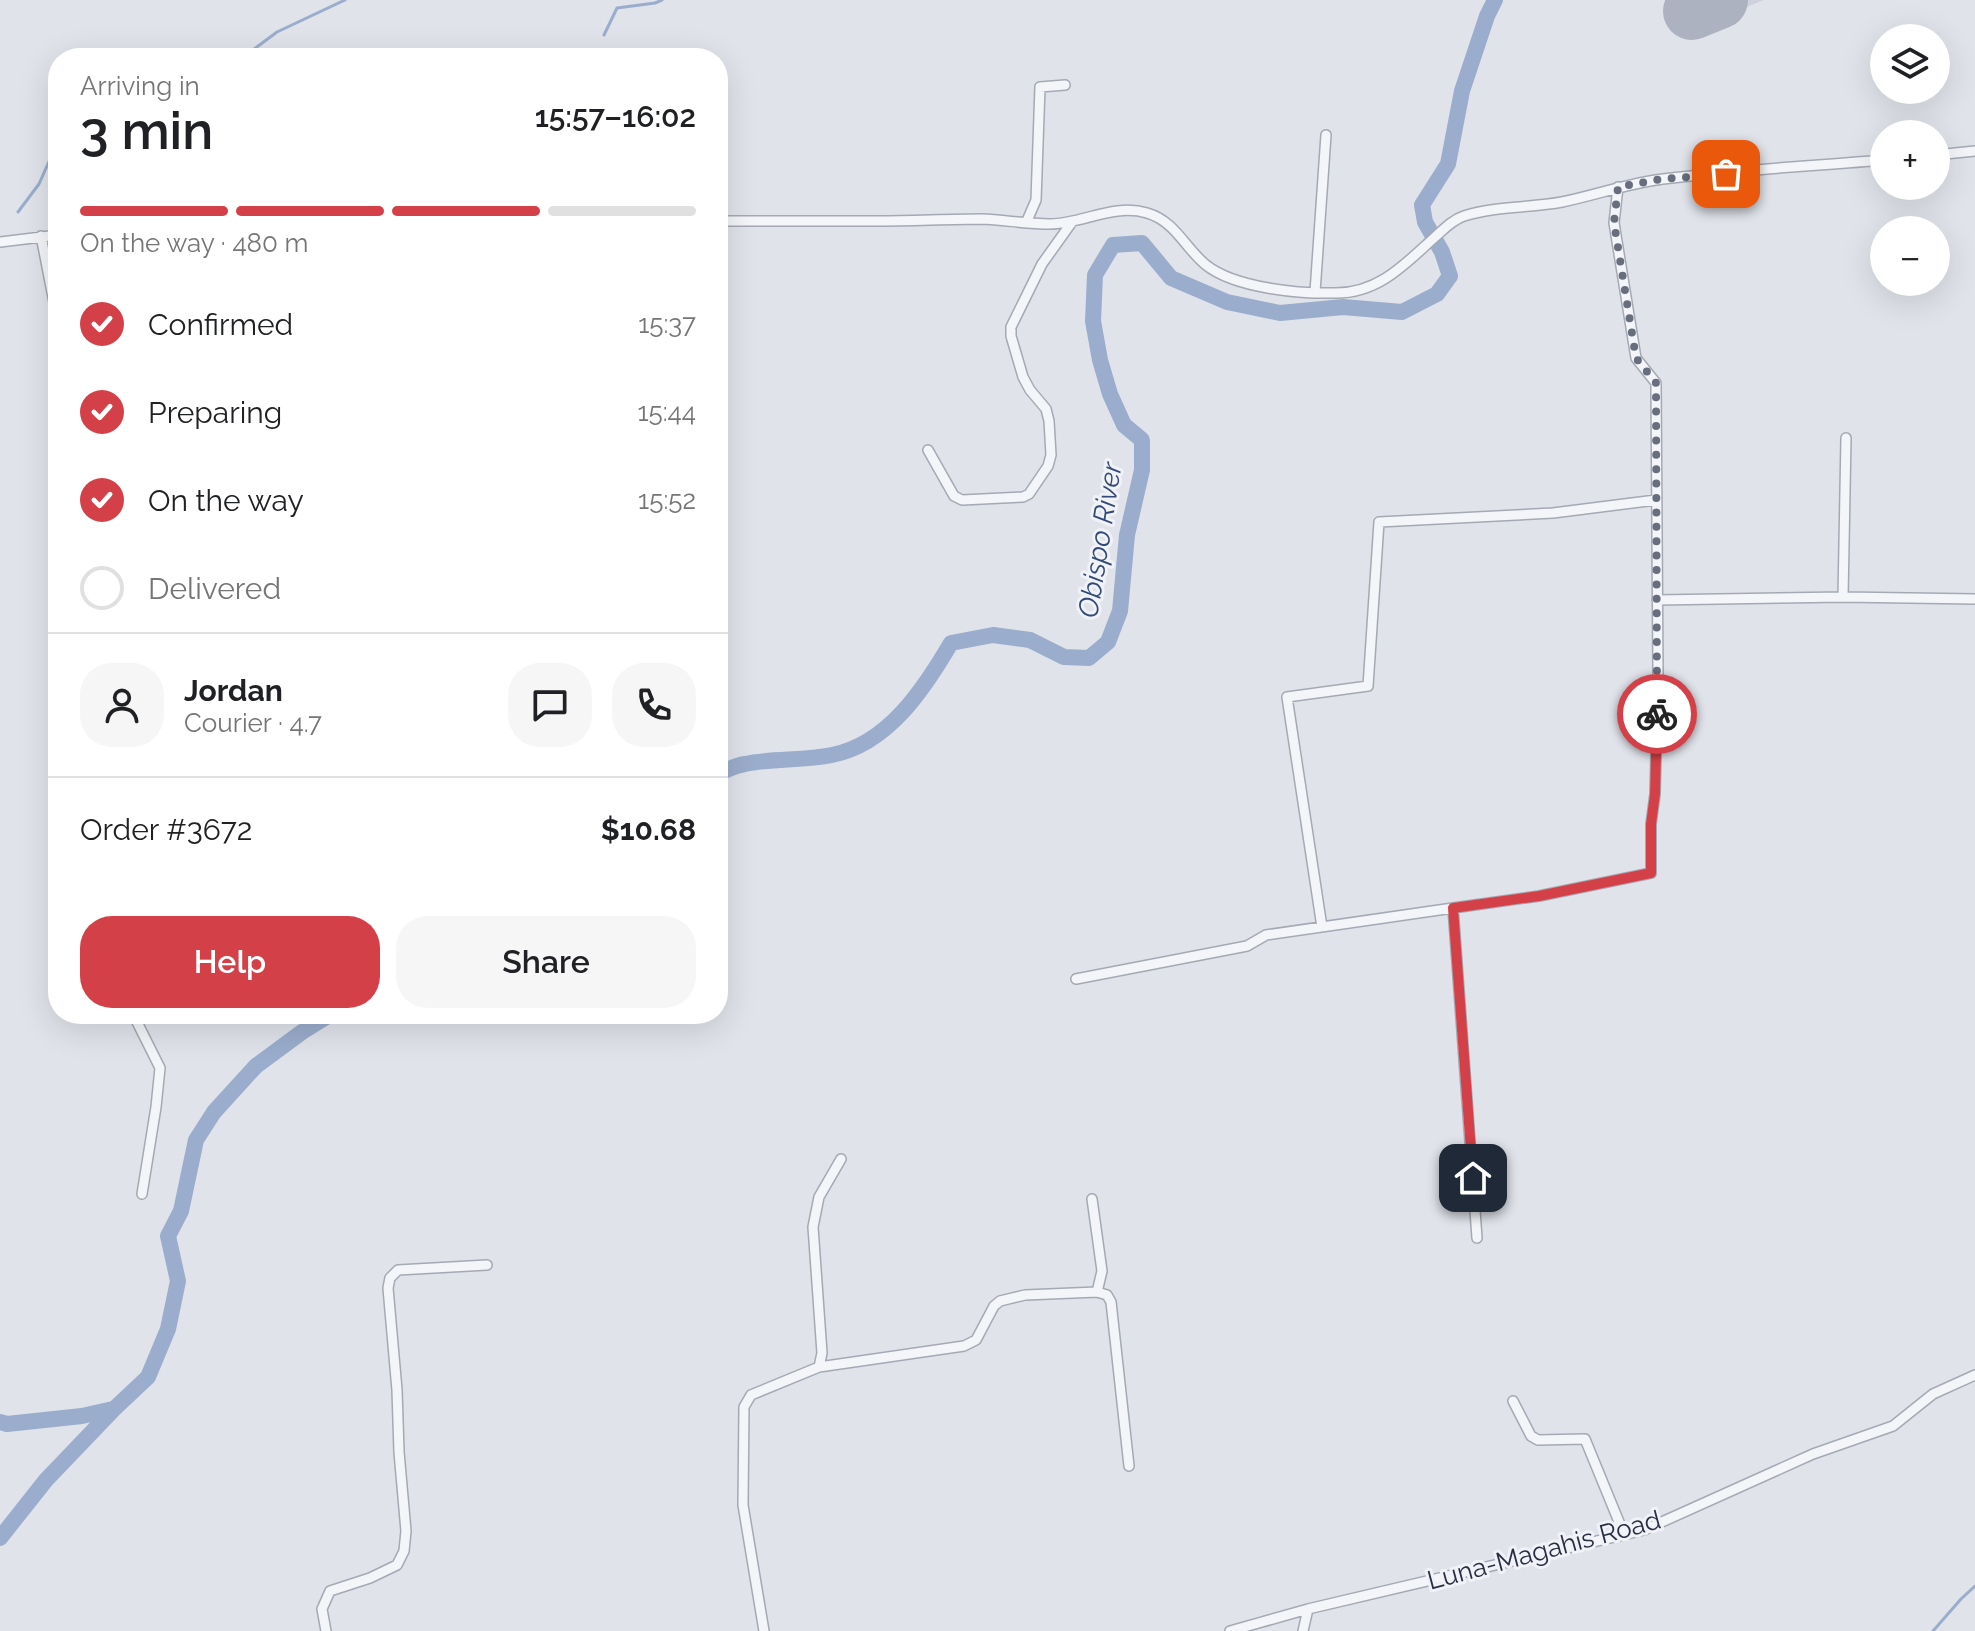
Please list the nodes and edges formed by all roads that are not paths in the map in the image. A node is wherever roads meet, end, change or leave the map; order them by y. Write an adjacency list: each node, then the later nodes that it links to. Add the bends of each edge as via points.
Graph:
1 (1065, 85): 9 (street, via 1040,87 1036,200)
2 (1326, 135): 14 (street)
3 (1975, 151): 4 (street)
4 (1950, 154)
5 (1870, 161): 6 (street)
6 (1618, 187): 14 (street, via 1462,217 1378,284); 17 (street, via 1614,223 1636,358 1656,383)
7 (728, 221): 9 (street)
8 (1072, 222): 9 (street); 14 (street, via 1101,214 1148,213 1178,232 1205,264 1225,277); 16 (street, via 1042,264 1011,327 1023,377 1046,409 1048,466 1023,497 962,500 954,496)
9 (1026, 223)
10 (41, 236): 11 (street); 12 (street); 13 (street)
11 (48, 236)
12 (0, 242)
13 (48, 272)
14 (1315, 292)
15 (1846, 438): 18 (street)
16 (928, 450)
17 (1656, 500): 20 (street); 22 (street, via 1553,513 1379,522 1368,686 1287,697)
18 (1843, 597): 19 (street); 20 (street)
19 (1975, 599)
20 (1657, 600): 21 (street, via 1651,873)
21 (1453, 908): 22 (street); 28 (street)
22 (1322, 927): 23 (street)
23 (1076, 979)
24 (138, 1024): 26 (street, via 160,1068)
25 (841, 1159): 31 (street, via 819,1197 813,1227)
26 (142, 1194)
27 (1092, 1199): 30 (street, via 1102,1271)
28 (1477, 1238)
29 (487, 1265): 37 (street, via 398,1270 390,1278 404,1551 397,1565 330,1591 322,1609)
30 (1097, 1292): 31 (street, via 1000,1301 976,1340 964,1346); 34 (street, via 1111,1302)
31 (819, 1367): 38 (street, via 751,1395 744,1407 743,1505)
32 (1975, 1375): 35 (street, Luna-Magahis Road, via 1933,1394 1893,1426)
33 (1513, 1401): 35 (street, via 1538,1440 1585,1439)
34 (1129, 1466)
35 (1624, 1534): 36 (street, Luna-Magahis Road)
36 (1308, 1609): 39 (street, Luna-Magahis Road); 40 (street)
37 (326, 1631)
38 (764, 1631)
39 (1230, 1631)
40 (1303, 1631)

